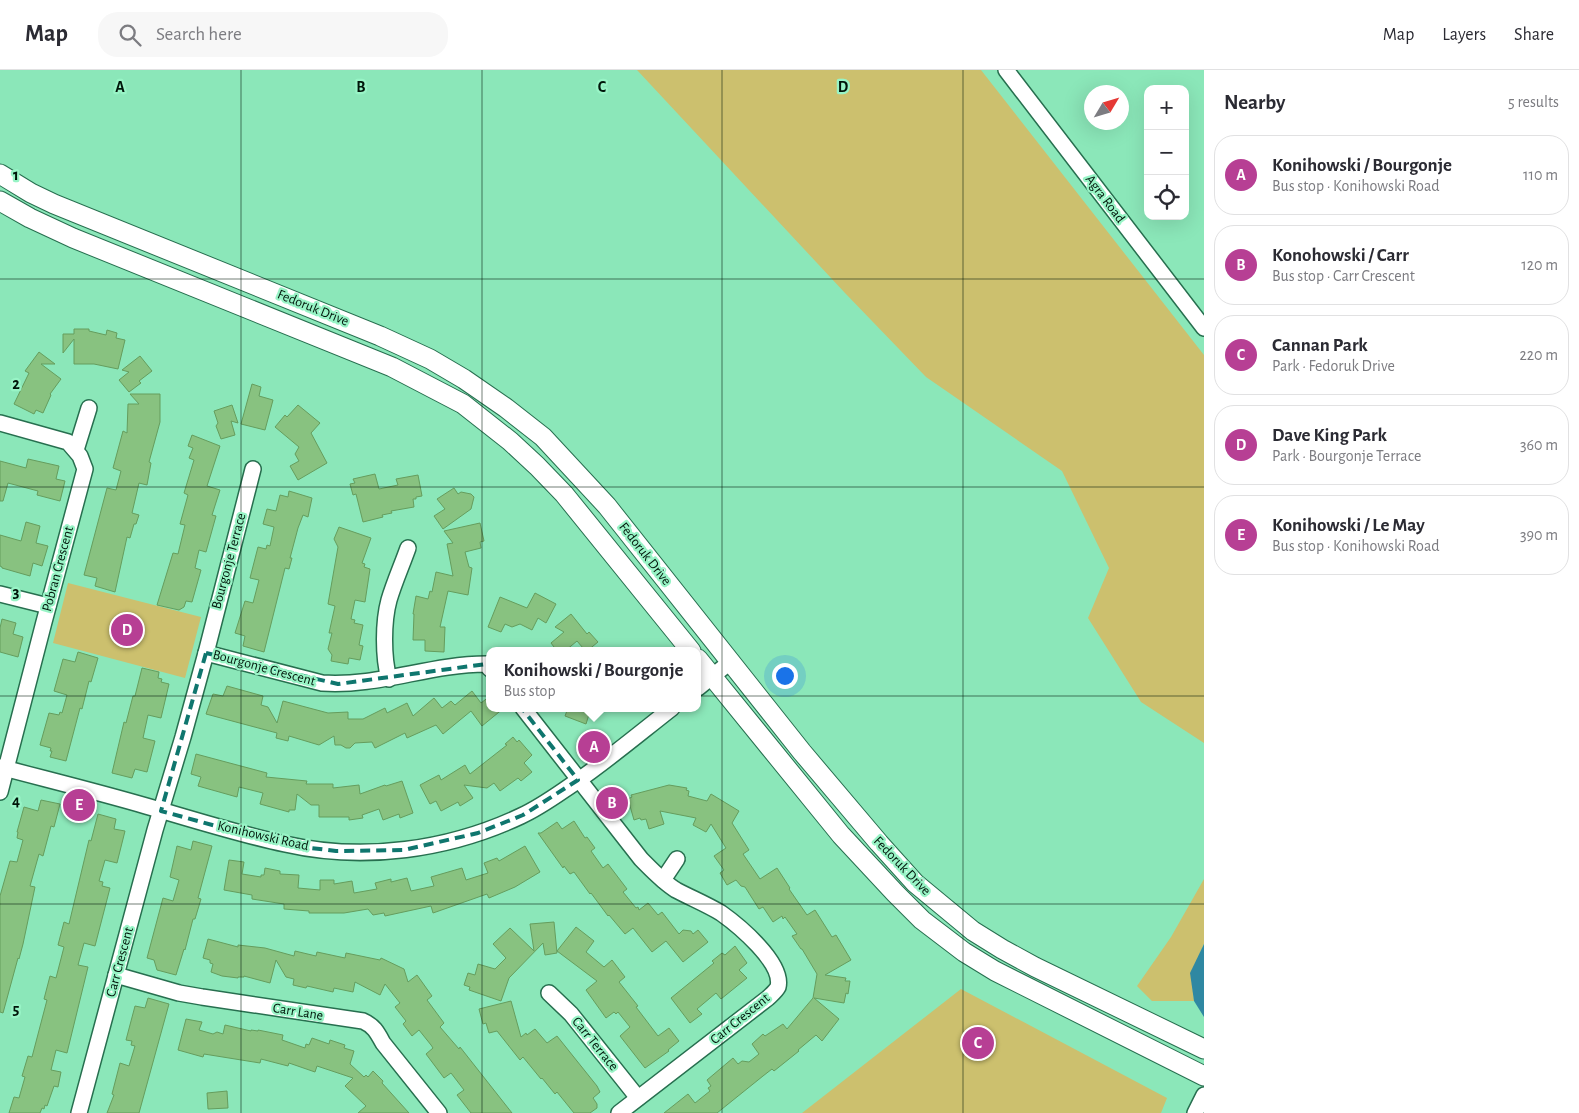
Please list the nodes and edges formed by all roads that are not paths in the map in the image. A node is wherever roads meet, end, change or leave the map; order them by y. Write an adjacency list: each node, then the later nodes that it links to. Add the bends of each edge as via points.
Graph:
1 (1006, 70): 4 (street, Agra Road)
2 (0, 174): 14 (main road, Fedoruk Drive, via 54,204 344,320 430,359 506,408 543,438 607,506)
3 (0, 201): 12 (main road, Fedoruk Drive, via 73,238 392,367 463,404 510,441 557,487)
4 (1204, 328)
5 (89, 408): 7 (street)
6 (0, 423): 7 (street, via 68,442)
7 (76, 450): 11 (street, Pobran Crescent, via 85,469)
8 (253, 469): 13 (street, Bourgonje Terrace)
9 (408, 548): 17 (street, via 386,616 386,668)
10 (0, 594): 11 (street)
11 (48, 606): 21 (street, Pobran Crescent)
12 (688, 647)
13 (206, 652): 17 (street, Bourgonje Crescent, via 322,683 351,684); 24 (street, Bourgonje Crescent)
14 (730, 662): 18 (street); 29 (main road, Fedoruk Drive, via 879,843 915,884 945,909 1002,949 1035,967)
15 (486, 665): 17 (street, Bourgonje Crescent, via 468,664)
16 (701, 669): 18 (main road, Fedoruk Drive)
17 (389, 678)
18 (705, 683): 30 (main road, Fedoruk Drive, via 922,920 995,971)
19 (525, 712): 22 (street)
20 (667, 712): 22 (street, Konihowski Road)
21 (3, 768): 23 (street, Pobran Crescent); 24 (street, Konihowski Road)
22 (578, 780): 24 (street, Konihowski Road, via 523,815 478,834 430,846 380,852 286,845); 26 (street, Carr Crescent, via 637,855)
23 (0, 792)
24 (161, 811): 27 (street, Carr Crescent)
25 (677, 859): 26 (street)
26 (663, 880): 32 (street, Carr Crescent, via 720,913 746,934 778,973 778,988)
27 (116, 975): 33 (street, Carr Crescent); 34 (street, Carr Lane, via 179,993 371,1025)
28 (549, 992): 32 (street, Carr Terrace, via 572,1014)
29 (1204, 1049)
30 (1204, 1076)
31 (1204, 1095): 36 (street)
32 (638, 1098): 35 (street, Carr Crescent)
33 (79, 1113)
34 (438, 1113)
35 (619, 1113)
36 (1195, 1113)

